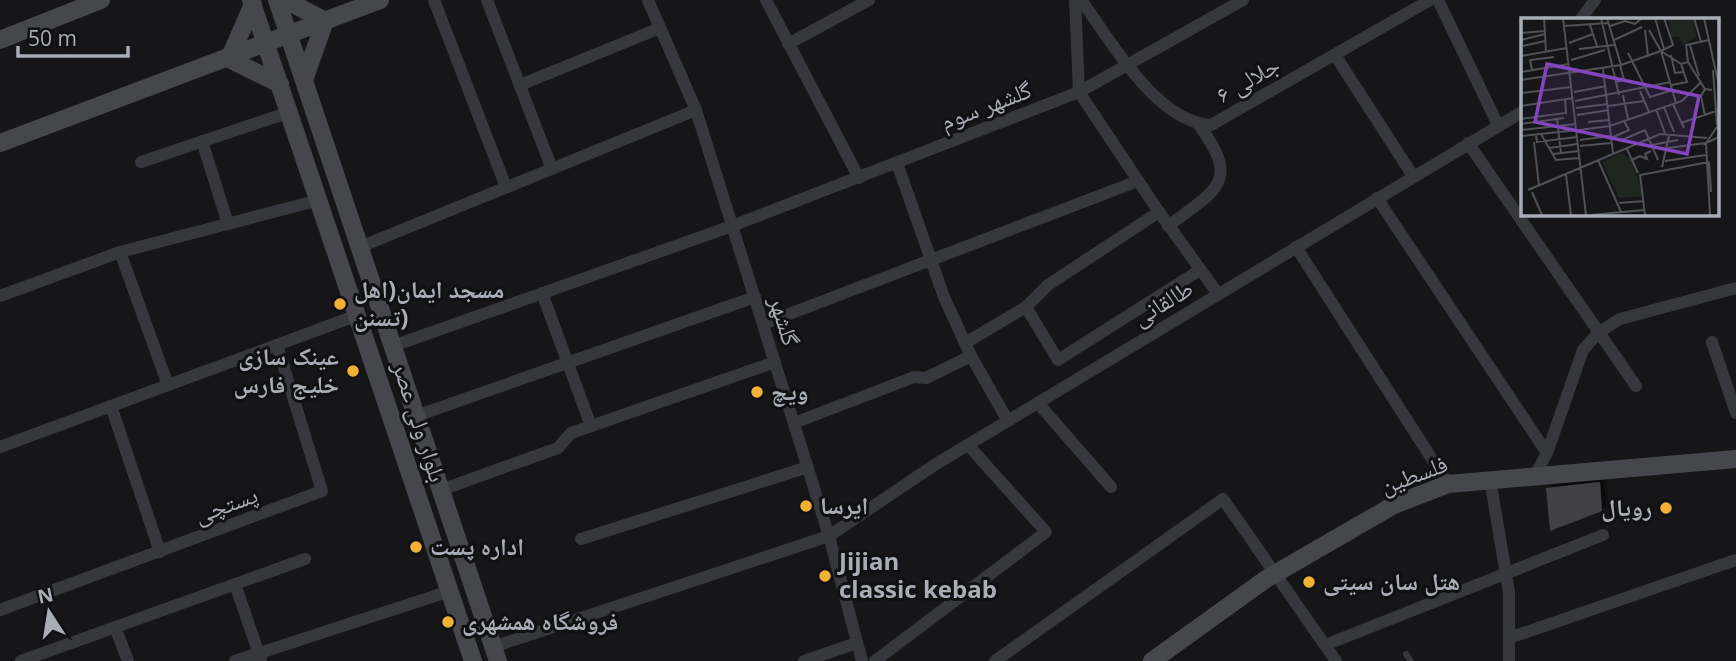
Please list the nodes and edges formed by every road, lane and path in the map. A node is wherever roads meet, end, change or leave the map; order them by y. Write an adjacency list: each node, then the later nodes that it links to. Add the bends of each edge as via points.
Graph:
1 (277, 0): 20 (main road, بلوار ولی عصر)
2 (286, 0): 18 (main road)
3 (380, 0): 18 (main road)
4 (434, 0): 45 (street)
5 (487, 0): 29 (street)
6 (648, 0): 19 (street, گلشهر)
7 (766, 0): 23 (street)
8 (869, 0): 23 (street)
9 (1075, 0): 30 (street)
10 (1081, 0): 26 (street, جلالی ۶)
11 (1243, 0): 26 (street, گلشهر سوم)
12 (1430, 0): 24 (street, جلالی ۶)
13 (1438, 0): 35 (street)
14 (1595, 0): 17 (street)
15 (95, 1): 21 (main road)
16 (252, 2): 22 (main road, بلوار ولی عصر); 25 (main road)
17 (1582, 18)
18 (325, 21): 20 (main road); 27 (main road)
19 (660, 28): 29 (street); 31 (street, گلشهر)
20 (289, 35): 22 (main road); 27 (main road, بلوار ولی عصر)
21 (0, 40)
22 (266, 43): 25 (main road); 28 (main road, بلوار ولی عصر)
23 (788, 44): 43 (street)
24 (1335, 54): 34 (street, جلالی ۶, via 1211,125); 42 (street)
25 (229, 59): 28 (main road); 37 (main road)
26 (1128, 64): 30 (street, گلشهر سوم); 34 (street, جلالی ۶, via 1150,93)
27 (304, 80): 52 (main road, بلوار ولی عصر)
28 (280, 84): 32 (main road, بلوار ولی عصر)
29 (520, 85): 41 (street)
30 (1079, 92): 40 (street, گلشهر سوم); 44 (street)
31 (696, 110): 41 (street); 50 (street, گلشهر)
32 (290, 112): 36 (street); 47 (main road, بلوار ولی عصر)
33 (1521, 113): 35 (street, طالقانی)
34 (1198, 124): 51 (street, via 1220,160 1222,173 1207,197)
35 (1498, 125): 38 (street, طالقانی)
36 (202, 142): 39 (street); 49 (street)
37 (0, 143)
38 (1468, 143): 42 (street, طالقانی); 65 (street)
39 (141, 162)
40 (897, 163): 43 (street, گلشهر سوم); 55 (street)
41 (552, 169): 45 (street)
42 (1413, 176): 46 (street, طالقانی)
43 (859, 178): 50 (street, گلشهر سوم)
44 (1138, 181): 48 (street); 55 (street)
45 (506, 187): 52 (street)
46 (1377, 198): 53 (street, طالقانی); 83 (street)
47 (319, 200): 49 (street); 63 (main road, بلوار ولی عصر)
48 (1159, 212): 51 (street); 62 (street, via 1048,285)
49 (228, 224): 54 (street)
50 (732, 226): 58 (street, گلشهر سوم); 61 (street, گلشهر)
51 (1168, 226): 56 (street)
52 (360, 247): 68 (main road, بلوار ولی عصر)
53 (1296, 247): 59 (street, طالقانی); 88 (street)
54 (120, 252): 60 (street); 72 (street)
55 (928, 260): 64 (street); 69 (street)
56 (1200, 270): 59 (street); 62 (street, via 1058,360)
57 (1736, 288): 65 (street, via 1620,319)
58 (542, 293): 68 (street, گلشهر سوم); 71 (street)
59 (1218, 294): 74 (street, طالقانی)
60 (0, 296)
61 (755, 297): 64 (street, گلشهر); 71 (street)
62 (1026, 307): 69 (street)
63 (358, 315): 67 (street); 100 (main road, بلوار ولی عصر)
64 (763, 324): 70 (street, گلشهر)
65 (1599, 332): 73 (street); 83 (street, via 1584,350)
66 (1712, 342): 76 (street)
67 (277, 345): 72 (street); 94 (street, پستچی, via 322,491)
68 (393, 346): 77 (main road, بلوار ولی عصر)
69 (968, 349): 78 (street); 79 (street, via 926,378 914,377)
70 (775, 362): 79 (street, گلشهر); 80 (street)
71 (568, 363): 77 (street); 80 (street)
72 (168, 385): 75 (street)
73 (1636, 386)
74 (1038, 403): 78 (street, طالقانی); 89 (street)
75 (111, 406): 82 (street); 94 (street)
76 (1736, 413)
77 (416, 416): 90 (main road, بلوار ولی عصر)
78 (1008, 421): 81 (street, طالقانی)
79 (794, 423): 85 (street, گلشهر)
80 (591, 426): 90 (street, via 571,433 558,448)
81 (968, 445): 91 (street, طالقانی); 115 (street, via 1046,532)
82 (0, 447)
83 (1547, 453): 86 (street)
84 (1736, 459): 86 (main road, فلسطین)
85 (808, 467): 91 (street, گلشهر); 93 (street)
86 (1535, 475): 87 (main road, فلسطین)
87 (1490, 479): 88 (main road, فلسطین); 98 (street)
88 (1448, 484): 97 (main road, فلسطین, via 1394,505)
89 (1111, 487)
90 (441, 490): 106 (main road, بلوار ولی عصر)
91 (829, 536): 104 (street, گلشهر); 106 (street, طالقانی)
92 (1603, 536): 98 (street)
93 (581, 539)
94 (160, 552): 101 (street, پستچی)
95 (305, 559): 99 (street)
96 (1736, 561): 103 (street)
97 (1276, 573): 105 (street); 116 (street, via 1223,499); 117 (main road, فلسطین)
98 (1506, 575): 103 (street); 105 (street)
99 (235, 584): 102 (street); 108 (street)
100 (450, 591): 108 (street); 109 (main road, بلوار ولی عصر)
101 (0, 610)
102 (116, 627): 110 (street); 111 (street)
103 (1509, 638): 120 (street)
104 (857, 643): 113 (street); 114 (street, گلشهر)
105 (1325, 645): 118 (street)
106 (496, 654)
107 (1406, 654): 119 (lane)
108 (260, 657): 112 (street)
109 (470, 660)
110 (21, 661)
111 (128, 661)
112 (235, 661)
113 (804, 661)
114 (862, 661)
115 (875, 661)
116 (995, 661)
117 (1152, 661)
118 (1336, 661)
119 (1411, 661)
120 (1509, 661)

